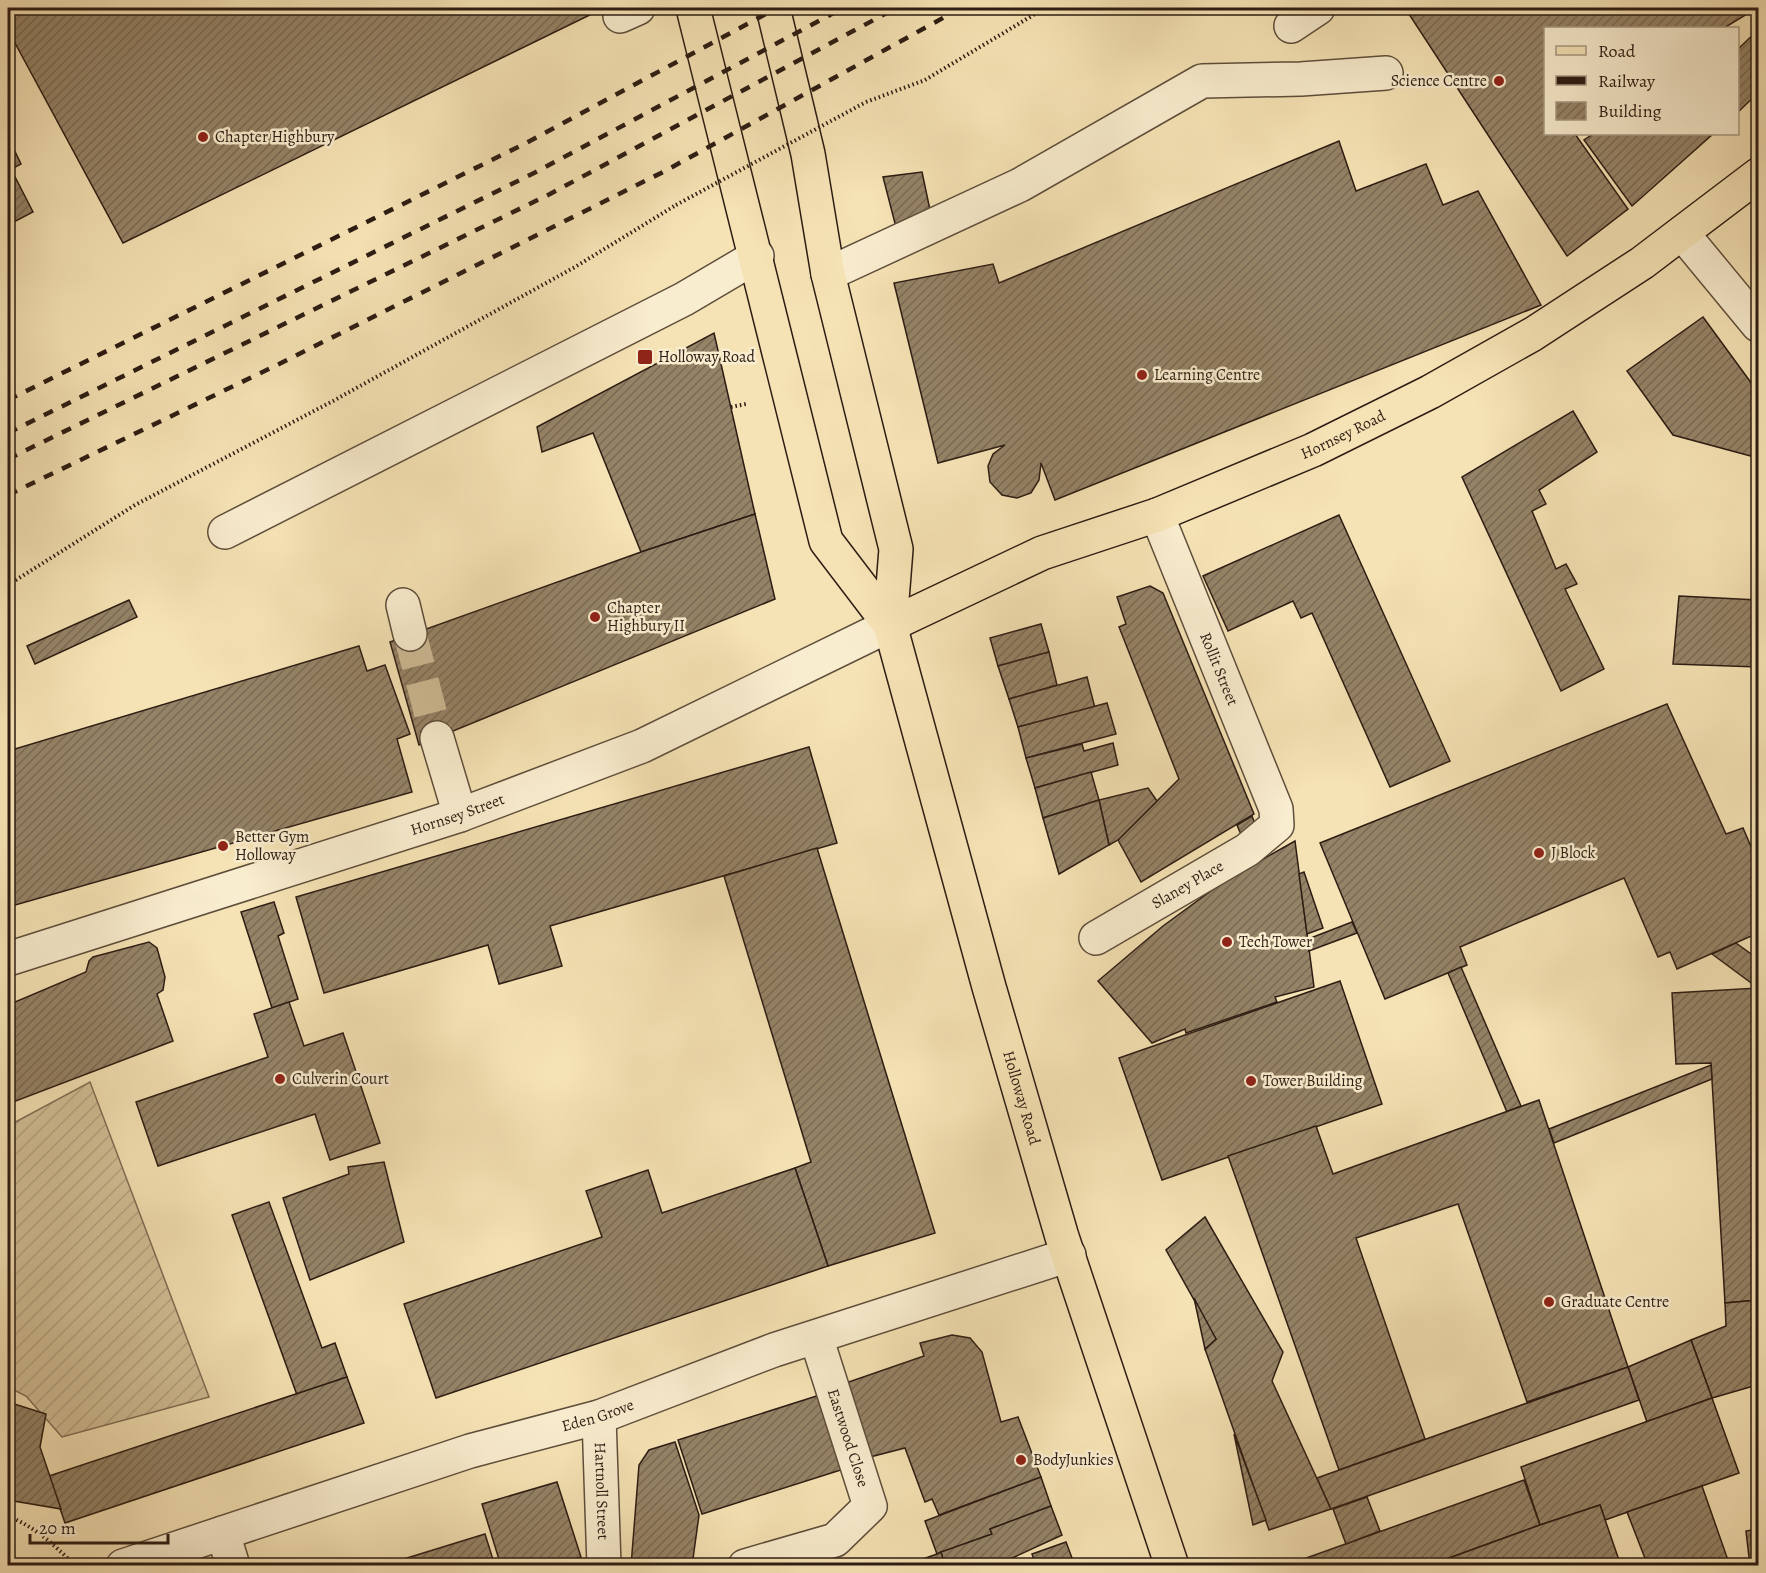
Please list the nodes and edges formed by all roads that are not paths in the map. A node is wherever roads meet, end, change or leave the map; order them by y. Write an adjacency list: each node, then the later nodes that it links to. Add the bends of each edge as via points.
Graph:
1 (693, 8): 8 (main road, Holloway Road)
2 (773, 8): 9 (main road, Holloway Road, via 808,154)
3 (1318, 8): 4 (street)
4 (1291, 26)
5 (1386, 73): 9 (street, via 1202,81 1020,185)
6 (1758, 175): 7 (main road, Hornsey Road)
7 (1682, 233): 10 (street); 11 (main road, Hornsey Road, via 1533,334 1430,392 1313,450)
8 (757, 256): 12 (street, via 684,299); 13 (main road, Holloway Road, via 826,541)
9 (828, 274): 13 (main road, Holloway Road, via 896,549)
10 (1758, 325)
11 (1157, 515): 13 (main road, Hornsey Road, via 1042,553); 16 (street, Rollit Street, via 1276,809)
12 (225, 532)
13 (890, 625): 15 (street, Hornsey Street, via 642,746); 19 (main road, Holloway Road, via 989,987)
14 (437, 738): 15 (street)
15 (460, 815): 18 (street, Hornsey Street)
16 (1277, 825): 17 (street, Slaney Place, via 1247,850)
17 (1096, 938)
18 (8, 958)
19 (1069, 1255): 20 (street, Eden Grove); 27 (main road, Holloway Road)
20 (816, 1337): 21 (street, Eden Grove); 26 (street, Eastwood Close, via 870,1506 835,1540)
21 (599, 1417): 22 (street, Eden Grove, via 470,1451); 25 (street, Hartnoll Street)
22 (223, 1533): 23 (street, Eden Grove); 24 (street)
23 (123, 1566)
24 (233, 1566)
25 (604, 1566)
26 (745, 1566)
27 (1172, 1566)

